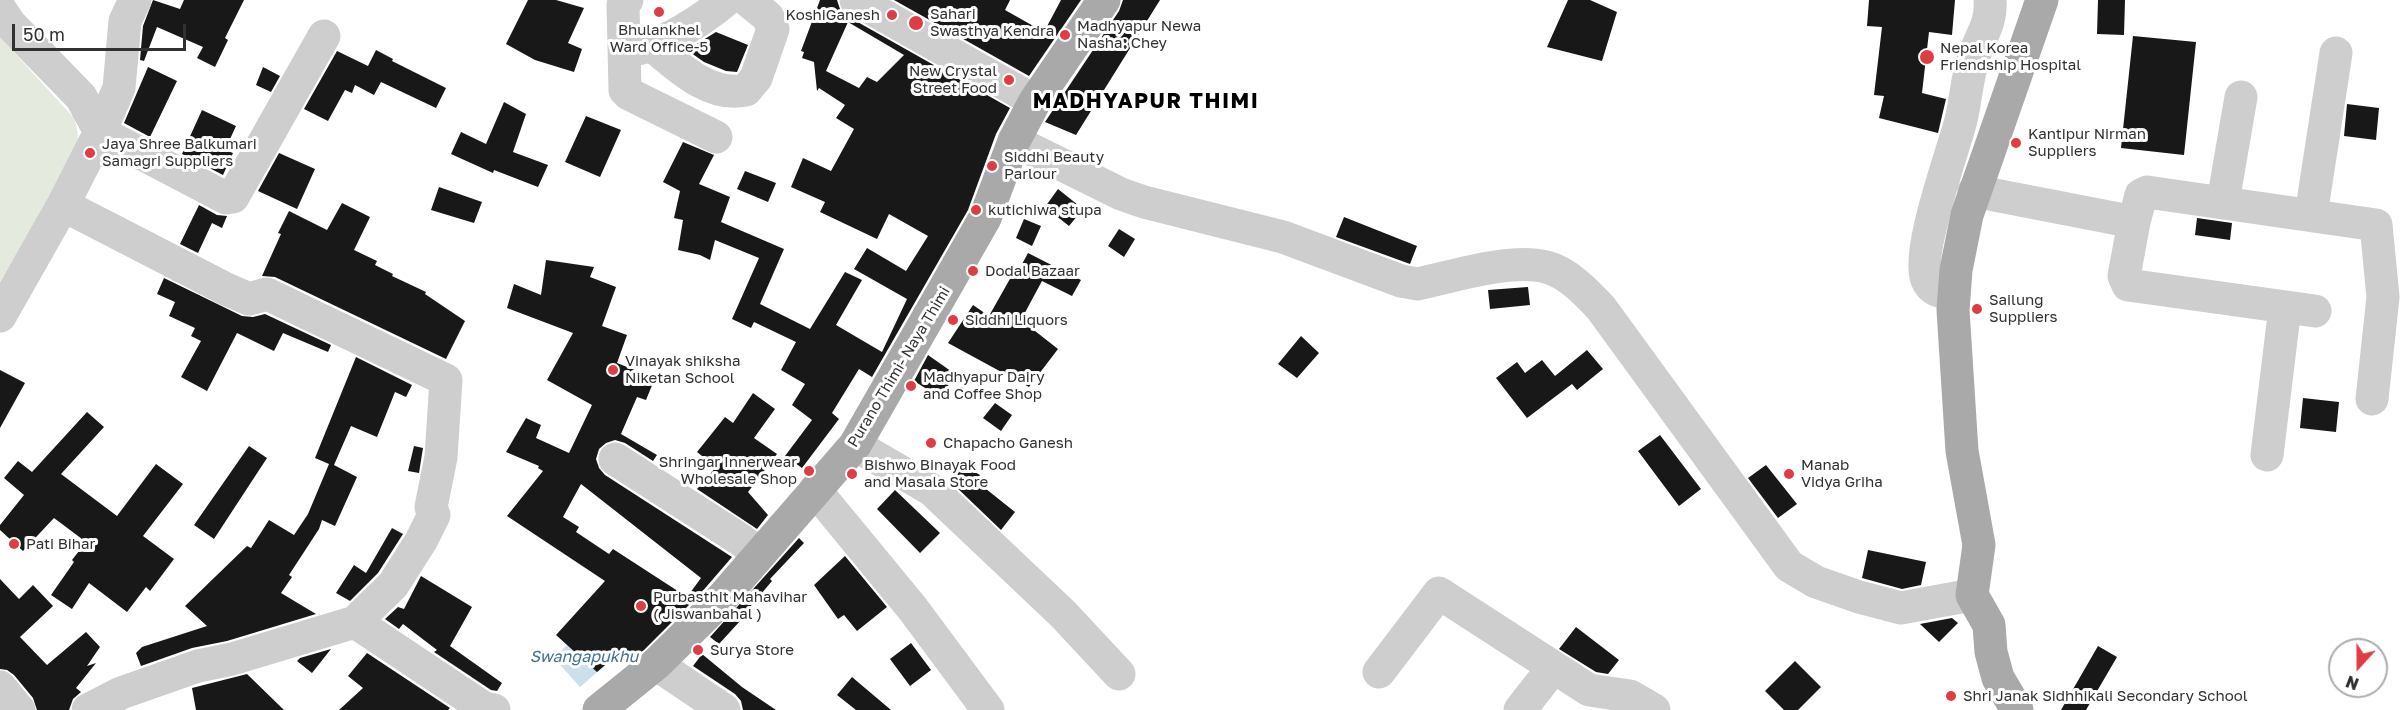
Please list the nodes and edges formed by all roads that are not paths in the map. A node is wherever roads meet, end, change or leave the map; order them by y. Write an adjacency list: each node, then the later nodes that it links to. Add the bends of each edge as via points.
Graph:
1 (135, 0): 15 (street, via 125,21 119,88)
2 (627, 0): 11 (street, via 623,5)
3 (726, 0): 11 (street, via 709,14)
4 (747, 0): 11 (street, via 768,17 773,29 756,78 746,90 723,90)
5 (856, 0): 14 (street)
6 (1104, 0): 14 (main road, Purano Thimi- Naya Thimi)
7 (1990, 0): 23 (street, via 1991,14 1974,57 1962,119 1926,244 1925,277 1936,291)
8 (2042, 0): 18 (main road)
9 (0, 9): 15 (street, via 81,97)
10 (324, 36): 15 (street, via 233,197 226,198)
11 (638, 48): 16 (street, via 625,90)
12 (2336, 53): 21 (street)
13 (2241, 97): 19 (street)
14 (1035, 101): 17 (main road, Purano Thimi- Naya Thimi)
15 (100, 132): 20 (street)
16 (716, 137)
17 (1014, 141): 26 (main road, Purano Thimi- Naya Thimi, via 985,218); 31 (street, via 1121,194 1283,237 1401,281 1418,284 1522,263 1548,267 1585,291 1602,308 1789,566 1816,582 1901,608)
18 (1974, 191): 22 (street); 23 (main road)
19 (2223, 202): 21 (street); 22 (street, via 2147,192 2138,200)
20 (63, 205): 24 (street); 32 (street, via 226,289 249,299 267,294 446,380 441,457 431,507 434,516 393,585)
21 (2311, 215): 25 (street, via 2376,225 2383,297)
22 (2134, 222): 27 (street, via 2124,276 2128,285 2300,309)
23 (1954, 295): 31 (main road, via 1962,451 1979,545)
24 (0, 316)
25 (2372, 399)
26 (855, 445): 29 (main road, Purano Thimi- Naya Thimi); 36 (street, via 932,490 1063,614)
27 (2267, 455)
28 (615, 459): 30 (street)
29 (815, 490): 30 (main road, Purano Thimi- Naya Thimi); 44 (street, via 913,609)
30 (759, 555): 33 (main road, Purano Thimi- Naya Thimi, via 715,606)
31 (1972, 595): 47 (main road, via 1989,625 1998,678)
32 (355, 622): 40 (street, via 198,666 121,693); 41 (street, via 484,708)
33 (656, 664): 42 (main road, Purano Thimi- Naya Thimi); 43 (street)
34 (1553, 668): 35 (street, via 1439,593); 38 (street); 45 (street)
35 (1379, 672)
36 (1119, 674)
37 (0, 687): 39 (street)
38 (1600, 700): 46 (street, via 1630,696)
39 (19, 710)
40 (88, 710)
41 (494, 710)
42 (599, 710)
43 (724, 710)
44 (988, 710)
45 (1520, 710)
46 (1654, 710)
47 (2017, 710)

